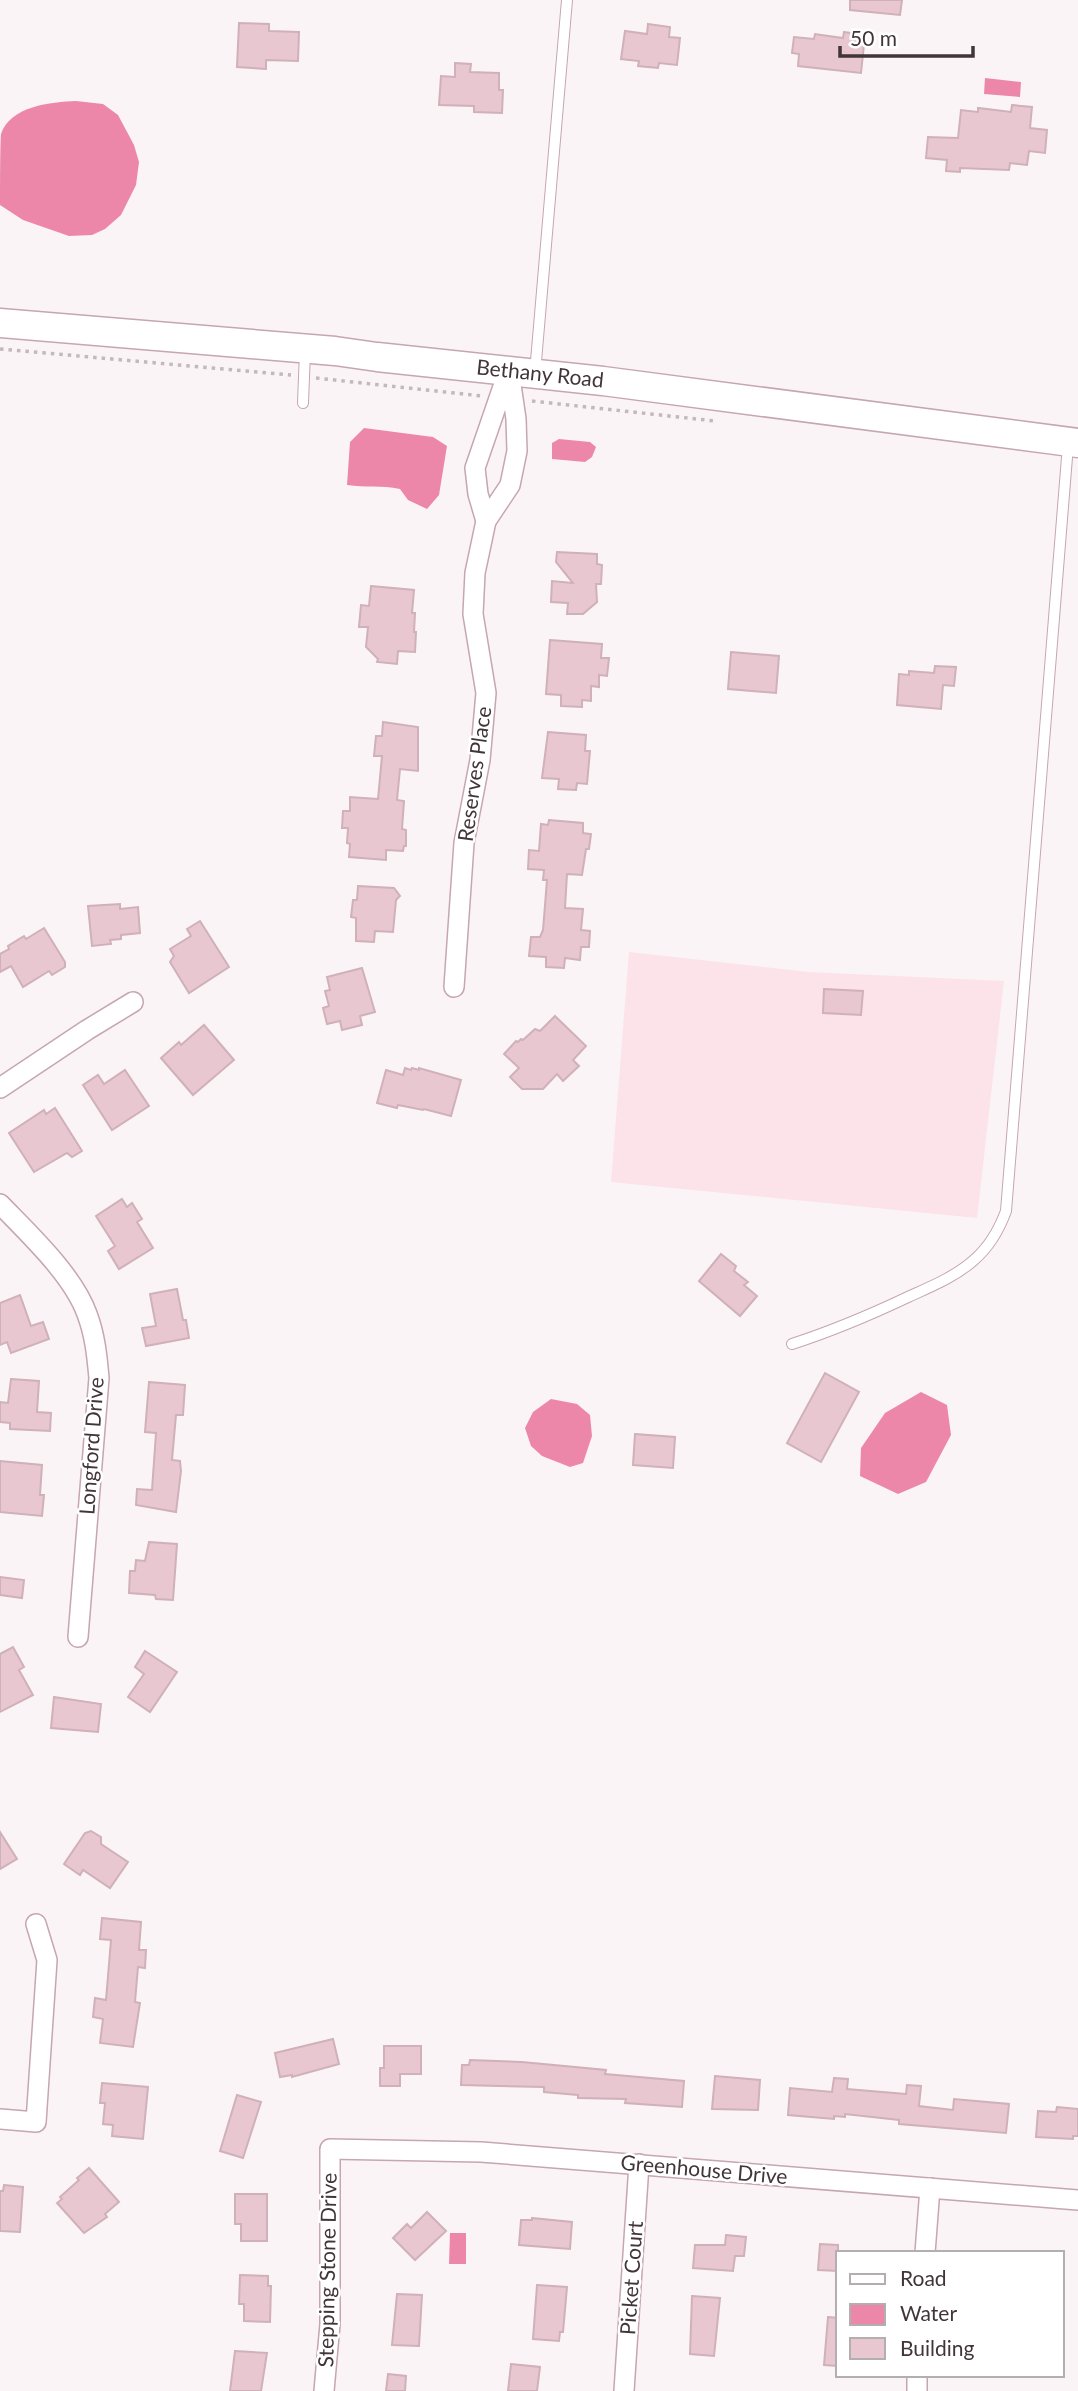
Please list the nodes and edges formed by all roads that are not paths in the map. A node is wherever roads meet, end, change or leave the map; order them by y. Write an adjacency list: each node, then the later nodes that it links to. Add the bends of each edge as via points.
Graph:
1 (567, 0): 4 (lane)
2 (0, 323): 3 (main road, Bethany Road)
3 (306, 348): 4 (main road, Bethany Road); 5 (lane)
4 (522, 372): 6 (main road, Bethany Road); 7 (street, Reserves Place, via 510,485); 7 (street, Reserves Place, via 475,468)
5 (303, 402)
6 (1073, 442): 12 (lane, via 1006,1211 990,1242 961,1270)
7 (486, 521): 8 (street, Reserves Place, via 475,573 473,614 486,694 480,760 464,843)
8 (454, 987)
9 (133, 1002): 10 (street)
10 (0, 1088)
11 (0, 1204): 13 (street, Longford Drive, via 57,1265 86,1311 94,1337 99,1378)
12 (792, 1345)
13 (78, 1637)
14 (36, 1924): 15 (street, via 47,1960 36,2122)
15 (0, 2119)
16 (330, 2149): 17 (street, Greenhouse Drive, via 481,2152); 21 (street, Stepping Stone Drive, via 330,2324)
17 (639, 2164): 18 (street, Greenhouse Drive); 22 (street, Picket Court)
18 (930, 2188): 19 (street, Greenhouse Drive); 20 (street)
19 (1078, 2200)
20 (925, 2251)
21 (324, 2391)
22 (624, 2391)

